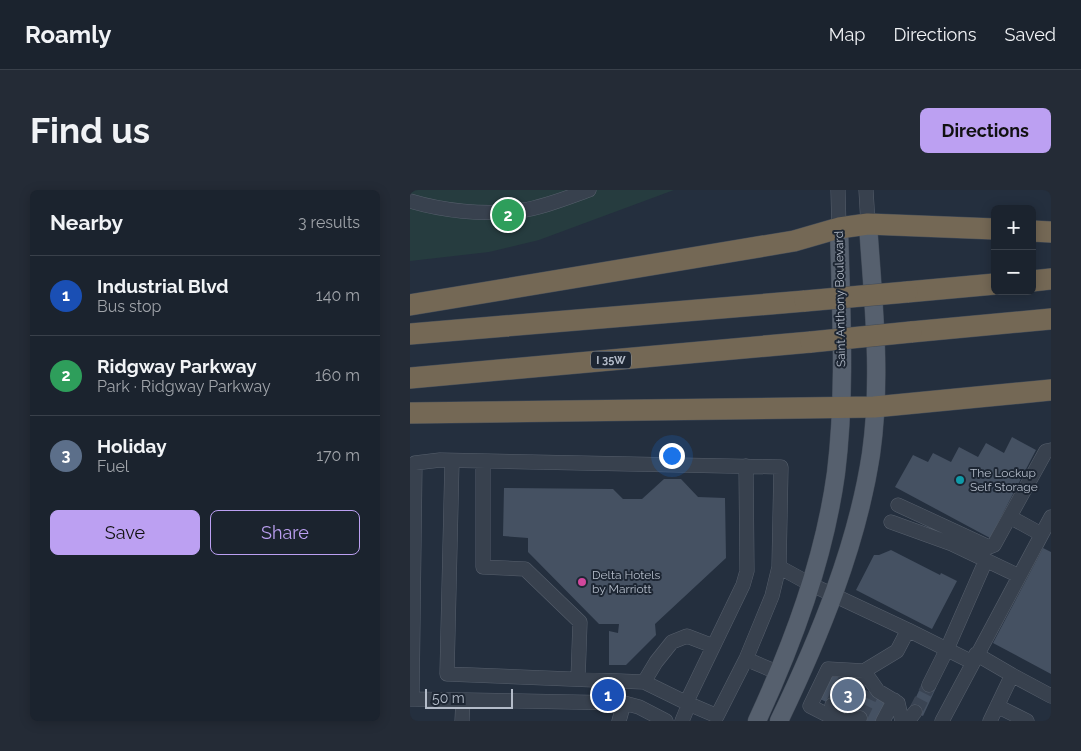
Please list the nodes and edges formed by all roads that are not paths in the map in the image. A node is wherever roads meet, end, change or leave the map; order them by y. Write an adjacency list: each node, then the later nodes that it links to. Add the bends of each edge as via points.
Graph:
1 (589, 190): 4 (street, via 518,211 482,212)
2 (838, 190): 6 (street, Saint Anthony Boulevard)
3 (866, 190): 5 (street)
4 (410, 201)
5 (868, 224): 6 (highway); 7 (highway); 18 (main road, via 877,350)
6 (839, 228): 13 (highway, via 794,241); 19 (main road, Saint Anthony Boulevard)
7 (991, 230)
8 (1036, 231): 9 (highway)
9 (1051, 232)
10 (1051, 279): 11 (highway)
11 (1036, 281)
12 (991, 284): 15 (highway, bridge)
13 (410, 305)
14 (1051, 319): 16 (highway, I 35W, bridge)
15 (410, 334)
16 (410, 378)
17 (1051, 390): 18 (highway)
18 (874, 407): 19 (highway); 35 (main road, via 863,497)
19 (840, 408): 20 (highway); 34 (main road, Saint Anthony Boulevard, via 836,475 825,533)
20 (410, 413)
21 (1051, 450): 27 (street, via 1046,451)
22 (452, 461): 23 (street); 24 (street); 45 (street, via 447,674)
23 (483, 461): 25 (street); 46 (street, via 483,567 525,569 580,622)
24 (412, 463): 41 (street)
25 (746, 466): 32 (street, via 781,467); 37 (street, via 747,571)
26 (898, 505): 27 (street, via 989,547 994,545)
27 (1010, 517): 30 (street)
28 (1051, 517): 30 (street)
29 (891, 522): 31 (street)
30 (1041, 534): 33 (street)
31 (986, 560): 33 (street); 38 (street)
32 (779, 567): 34 (street); 40 (street, via 772,596)
33 (1019, 576): 39 (street)
34 (810, 584): 35 (street); 43 (main road, Saint Anthony Boulevard)
35 (832, 595): 36 (street); 67 (main road)
36 (908, 630): 38 (street); 42 (street, via 897,651)
37 (713, 646): 47 (street, via 687,636 672,642); 57 (street)
38 (947, 650): 39 (street); 49 (street)
39 (974, 658): 44 (street); 70 (street)
40 (746, 659): 43 (street); 57 (street, via 717,716)
41 (411, 663): 52 (street)
42 (864, 671): 48 (street); 50 (street); 54 (street, via 878,691); 61 (street, via 828,669 810,706)
43 (779, 673): 66 (main road, Saint Anthony Boulevard)
44 (1012, 674): 51 (street); 59 (street)
45 (514, 677): 46 (street); 55 (street)
46 (578, 679): 47 (street)
47 (644, 682): 57 (street)
48 (851, 683)
49 (929, 685)
50 (872, 693)
51 (1051, 696)
52 (411, 699): 53 (street)
53 (463, 700): 55 (street); 62 (street)
54 (894, 700): 68 (street); 69 (street, via 898,703)
55 (515, 701): 56 (street)
56 (624, 703): 63 (street); 64 (street)
57 (688, 703): 65 (street)
58 (832, 705): 61 (street)
59 (997, 706): 71 (street); 72 (street)
60 (860, 718): 61 (street)
61 (842, 719)
62 (462, 721)
63 (619, 721)
64 (666, 721)
65 (682, 721)
66 (757, 721)
67 (779, 721)
68 (883, 721)
69 (902, 721)
70 (942, 721)
71 (990, 721)
72 (1027, 721)

